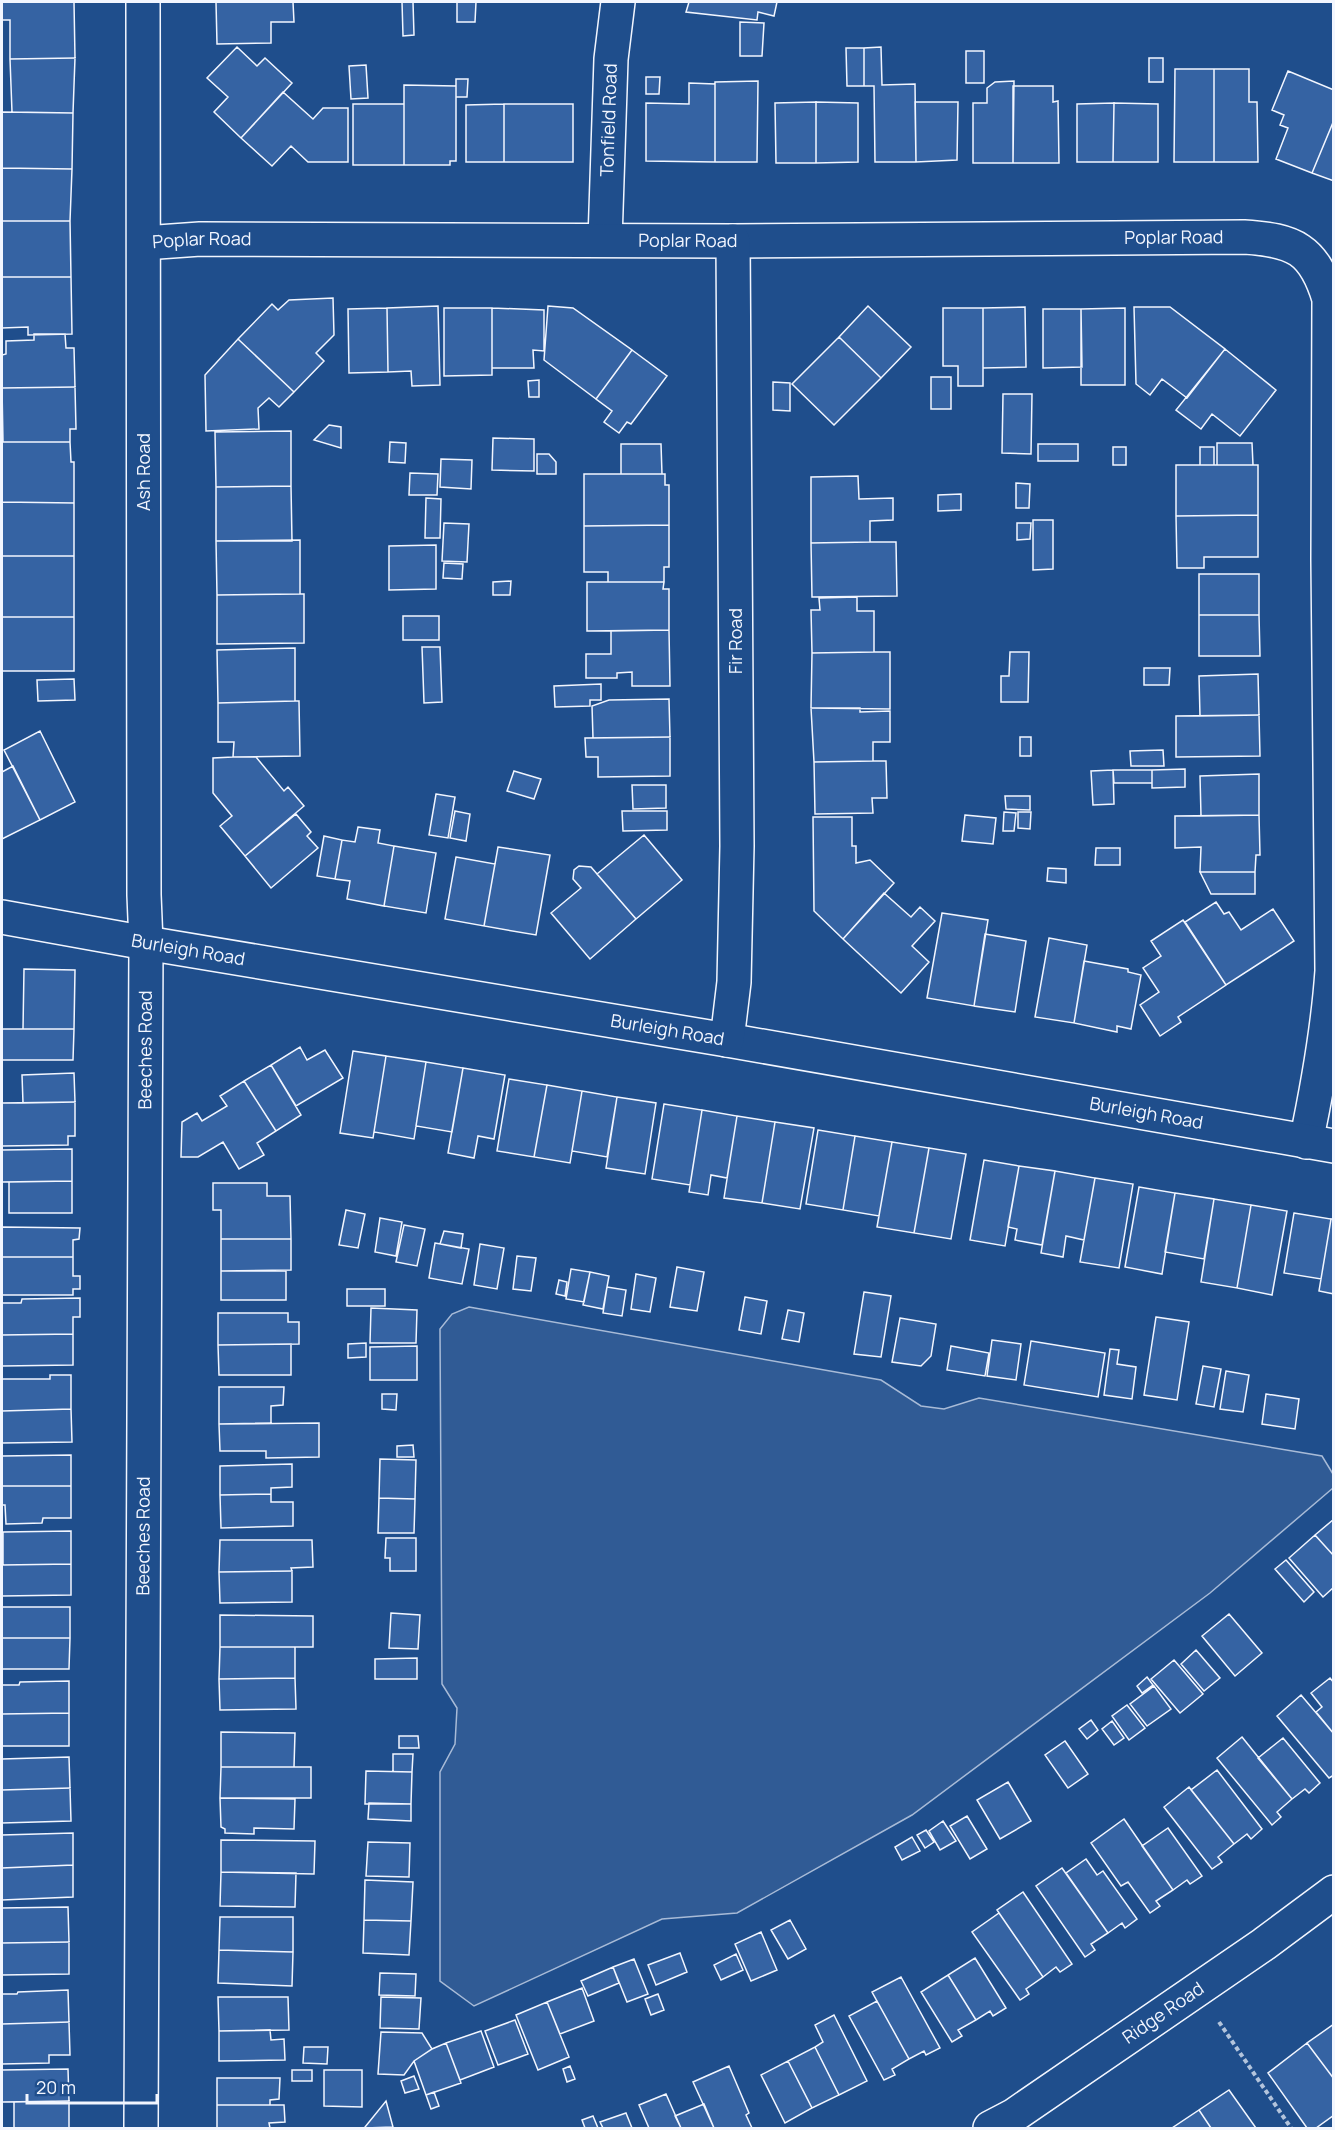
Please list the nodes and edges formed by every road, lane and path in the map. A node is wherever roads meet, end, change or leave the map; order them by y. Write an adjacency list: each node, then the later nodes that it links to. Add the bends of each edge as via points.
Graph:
1 (143, 2): 5 (street, Ash Road)
2 (618, 2): 3 (street, Tonfield Road, via 611,59)
3 (605, 240): 4 (street, Poplar Road); 5 (street, Poplar Road, via 200,239)
4 (733, 241): 8 (street, Fir Road, via 738,846 734,982); 9 (street, Poplar Road, via 1244,237 1276,239 1294,247 1309,258 1322,277 1329,299 1332,972)
5 (144, 243): 7 (street, Ash Road)
6 (2, 917): 7 (street, Burleigh Road)
7 (146, 943): 8 (street, Burleigh Road); 12 (street, Beeches Road)
8 (727, 1040): 9 (street, Burleigh Road)
9 (1320, 1144)
10 (1334, 1892): 11 (street, Ridge Road)
11 (1197, 1990): 13 (street, Ridge Road); 14 (path)
12 (141, 2128)
13 (990, 2128)
14 (1291, 2128)

